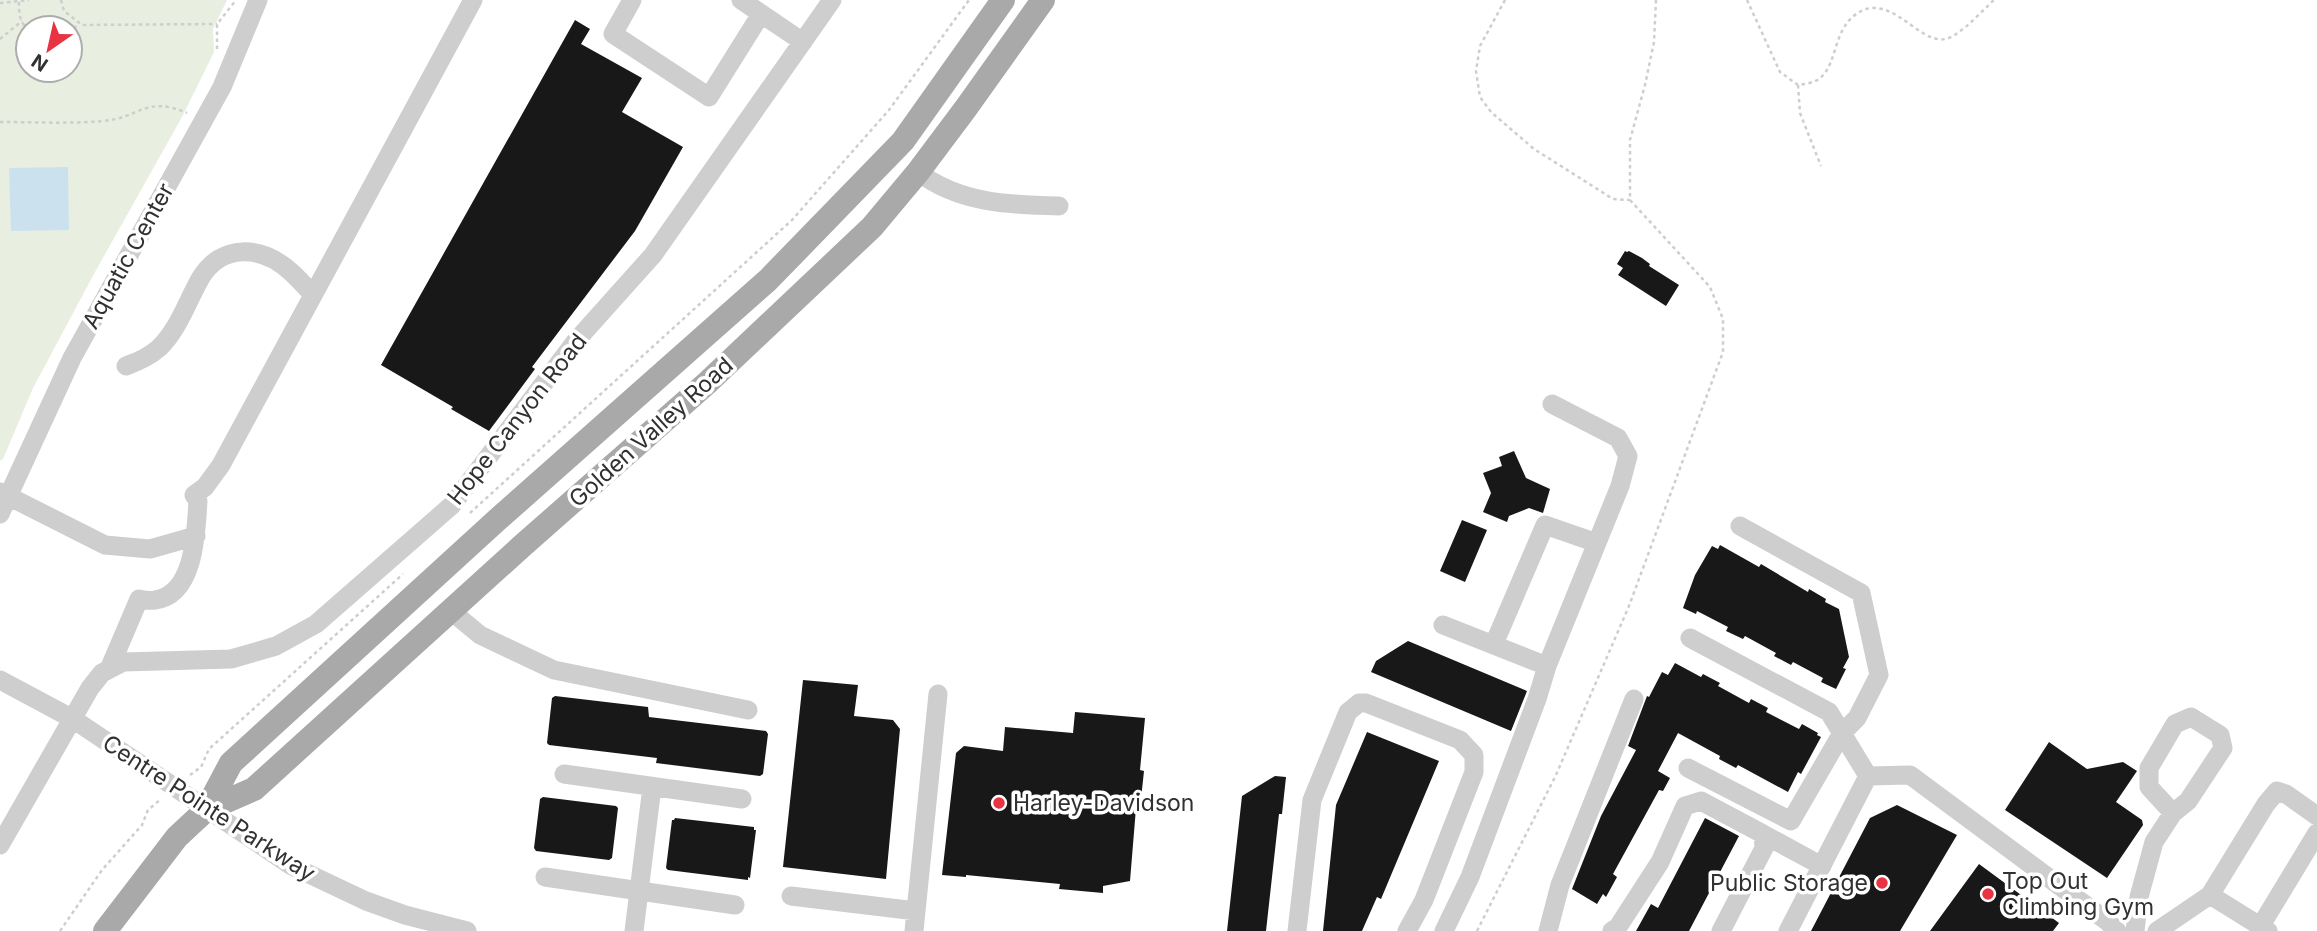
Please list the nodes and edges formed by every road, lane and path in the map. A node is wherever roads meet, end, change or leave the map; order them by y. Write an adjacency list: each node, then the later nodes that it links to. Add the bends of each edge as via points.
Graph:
1 (29, 0): 13 (path)
2 (258, 0): 32 (street, Aquatic Center, via 222,87 83,336)
3 (472, 0): 29 (street)
4 (632, 0): 16 (street, via 613,34 709,97)
5 (741, 0): 16 (street)
6 (832, 0): 21 (street, Hope Canyon Road)
7 (969, 0): 33 (path, via 888,110 792,220)
8 (1003, 0): 56 (main road, Golden Valley Road, via 903,141 768,280 231,762)
9 (1043, 0): 26 (main road, Golden Valley Road)
10 (1506, 0): 27 (path, via 1480,46 1476,71 1480,97 1534,149 1613,199)
11 (1747, 0): 22 (path, via 1780,72)
12 (1994, 0): 22 (path, via 1944,40 1920,31 1900,14 1874,7 1864,10 1840,32 1819,79)
13 (19, 2): 14 (path); 15 (path)
14 (0, 3)
15 (21, 14)
16 (761, 14): 21 (street)
17 (217, 24): 18 (path)
18 (84, 25)
19 (14, 28): 20 (path)
20 (0, 39)
21 (803, 42): 43 (street, Hope Canyon Road, via 653,255 575,342 452,505 316,624 276,646 231,659 123,662)
22 (1798, 85): 25 (path, via 1800,113)
23 (187, 113): 24 (path, via 151,106 104,121)
24 (0, 122)
25 (1821, 166)
26 (918, 172): 28 (street, via 937,187 970,198); 38 (main road, Golden Valley Road, via 872,227 707,383)
27 (1630, 200)
28 (1059, 206)
29 (313, 295): 30 (street, via 269,257 245,250 222,256 201,276 178,323 159,348); 35 (street, via 221,466 194,495 198,501)
30 (126, 366)
31 (1552, 404): 36 (street, via 1618,438 1628,456)
32 (3, 500): 35 (street, via 105,545 150,549)
33 (464, 519)
34 (1740, 526): 49 (street, via 1861,593 1879,675 1857,718)
35 (195, 536): 43 (street, via 189,570 175,591 157,600 139,599)
36 (1597, 543): 41 (street, via 1545,525); 42 (street)
37 (403, 574): 53 (path, via 209,750 201,767)
38 (451, 611): 47 (street, via 480,635 554,670); 56 (main road, Golden Valley Road, via 254,789)
39 (1443, 625): 41 (street)
40 (1690, 638): 49 (street, via 1829,712)
41 (1494, 644): 42 (street)
42 (1547, 666): 77 (street, via 1470,877)
43 (110, 667): 48 (street, via 90,688)
44 (0, 680): 48 (street, Centre Pointe Parkway)
45 (938, 694): 68 (street)
46 (1634, 699): 78 (street, via 1560,885)
47 (748, 710)
48 (73, 719): 53 (street, Centre Pointe Parkway); 61 (street)
49 (1842, 733): 50 (street, via 1791,821); 52 (street)
50 (1688, 768)
51 (564, 774): 54 (street)
52 (1868, 776): 62 (street); 82 (street, via 1910,775)
53 (174, 787): 56 (street, Centre Pointe Parkway); 70 (path, via 148,810 142,825 102,870)
54 (652, 787): 55 (street); 64 (street)
55 (742, 799)
56 (206, 810): 71 (main road, Golden Valley Road, via 177,837); 72 (street, Centre Pointe Parkway, via 328,885 404,915)
57 (2173, 813): 57 (street, via 2188,801 2223,748 2220,735 2191,717 2175,724 2149,768 2149,787); 83 (street, via 2154,842 2138,897)
58 (2317, 816): 65 (street, via 2277,791)
59 (2317, 833): 69 (street)
60 (1763, 834): 62 (street); 79 (street, via 1701,801 1685,806 1660,862); 80 (street, via 1764,848)
61 (0, 845)
62 (1822, 866): 81 (street)
63 (545, 877): 64 (street)
64 (639, 891): 67 (street); 73 (street)
65 (2210, 895): 69 (street); 84 (street)
66 (790, 896): 68 (street)
67 (734, 905)
68 (916, 911): 74 (street)
69 (2264, 929)
70 (60, 931)
71 (105, 931)
72 (467, 931)
73 (634, 931)
74 (914, 931)
75 (1297, 931): 76 (street, via 1312,800 1348,712 1359,703 1460,740 1474,755 1474,772 1424,900)
76 (1407, 931)
77 (1444, 931)
78 (1548, 931)
79 (1612, 931)
80 (1721, 931)
81 (1788, 931)
82 (2117, 931)
83 (2135, 931)
84 (2157, 931)

